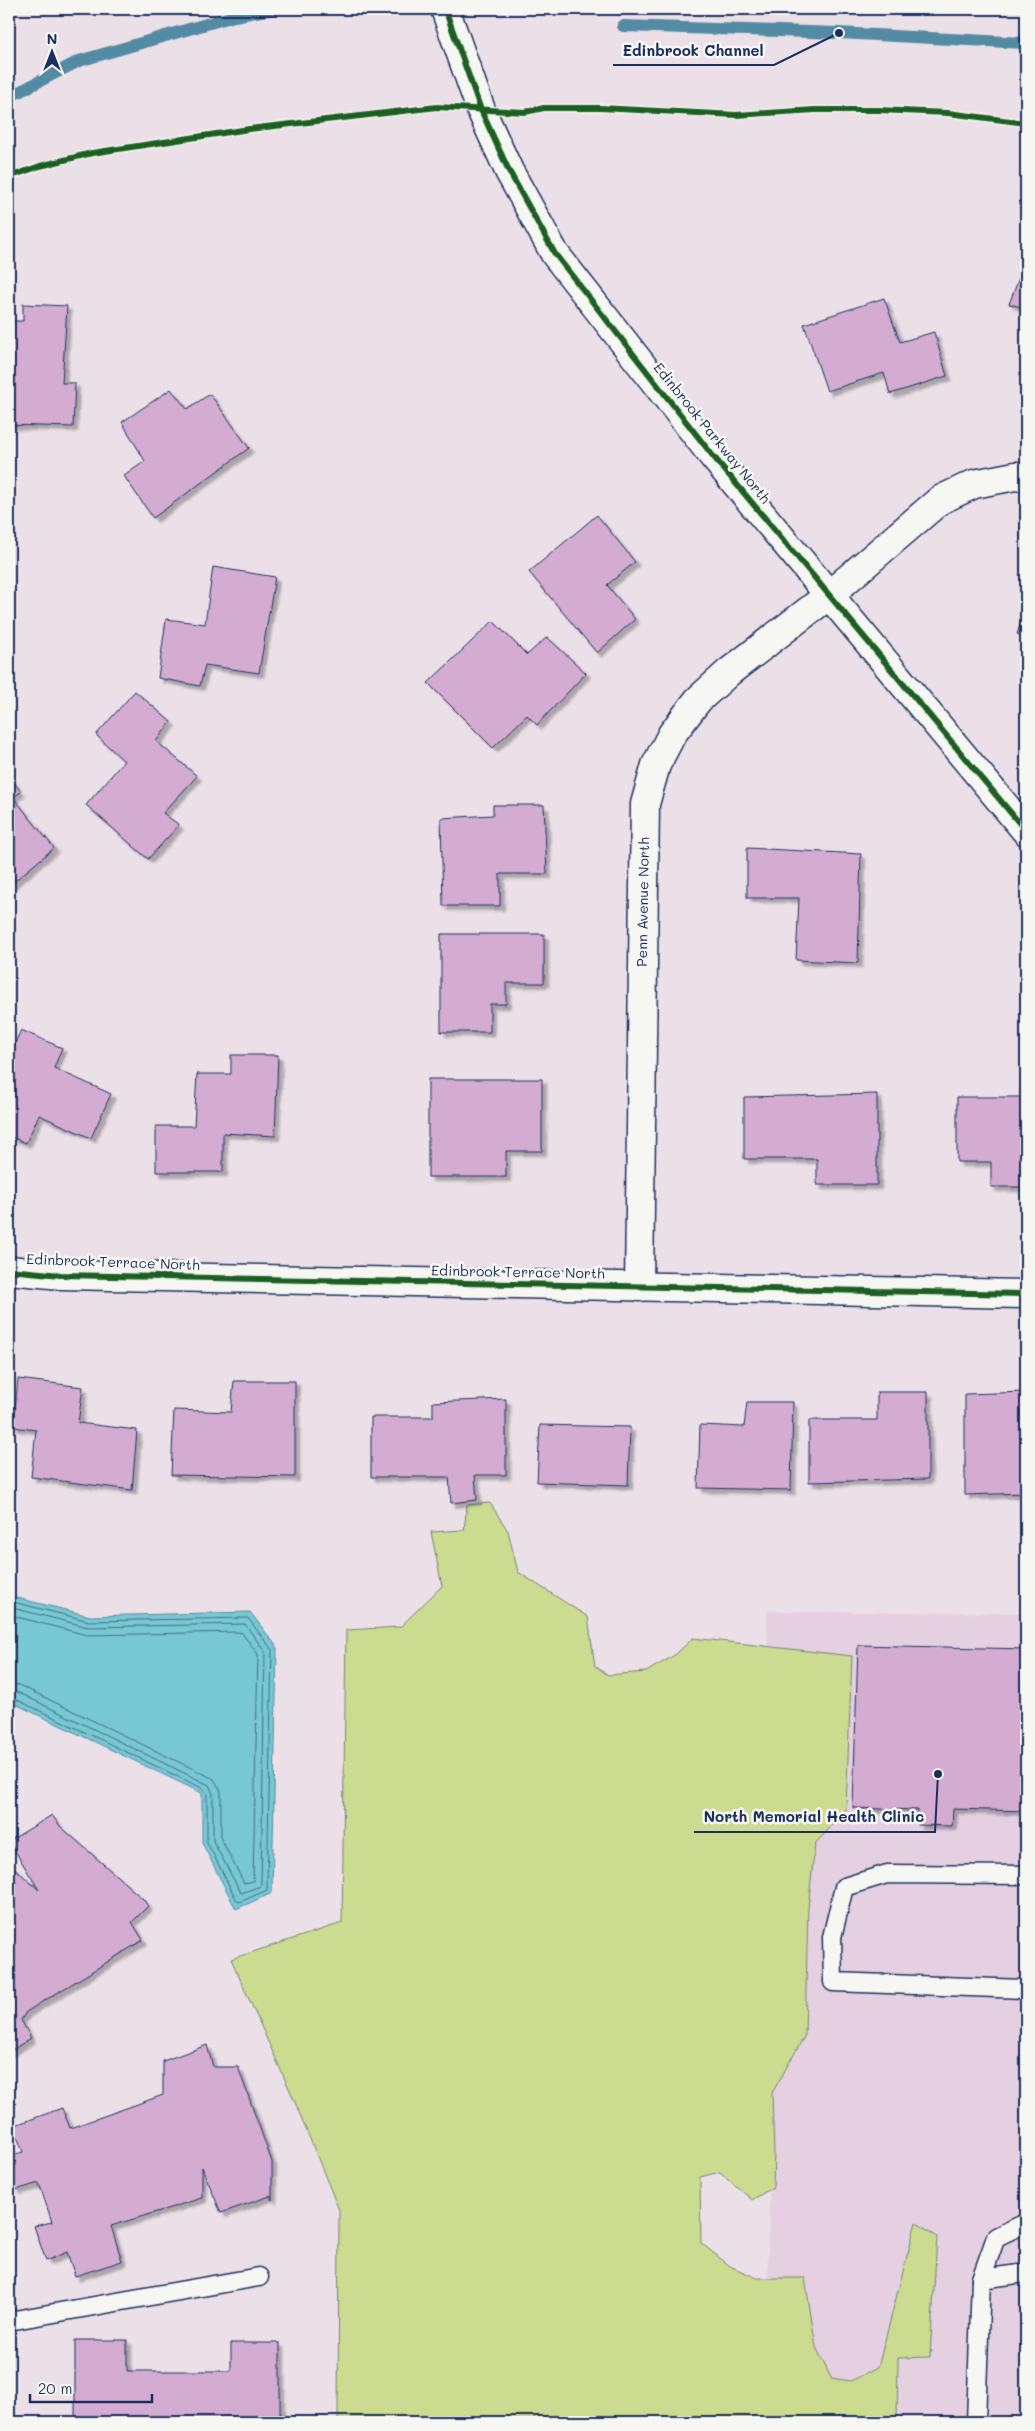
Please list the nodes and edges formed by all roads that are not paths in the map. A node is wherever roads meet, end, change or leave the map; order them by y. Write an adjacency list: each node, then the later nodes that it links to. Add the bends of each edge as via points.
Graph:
1 (445, 9): 3 (street, Edinbrook Parkway North, via 481,110 509,171 555,254 713,456)
2 (1026, 477): 3 (street, Penn Avenue North, via 974,484 940,500)
3 (829, 595): 4 (street, Edinbrook Parkway North); 6 (street, Penn Avenue North, via 698,700 672,734 656,765 644,804)
4 (1026, 830)
5 (9, 1270): 6 (street, Edinbrook Terrace North, via 61,1274)
6 (639, 1287): 7 (street, Edinbrook Terrace North)
7 (1026, 1294)
8 (1026, 1876): 9 (lane, via 887,1874 844,1887 832,1937 833,1982)
9 (1026, 1989)
10 (1026, 2223): 13 (lane, via 996,2237)
11 (1026, 2274): 13 (lane)
12 (259, 2277): 14 (lane)
13 (981, 2279): 15 (lane)
14 (9, 2321)
15 (976, 2422)

